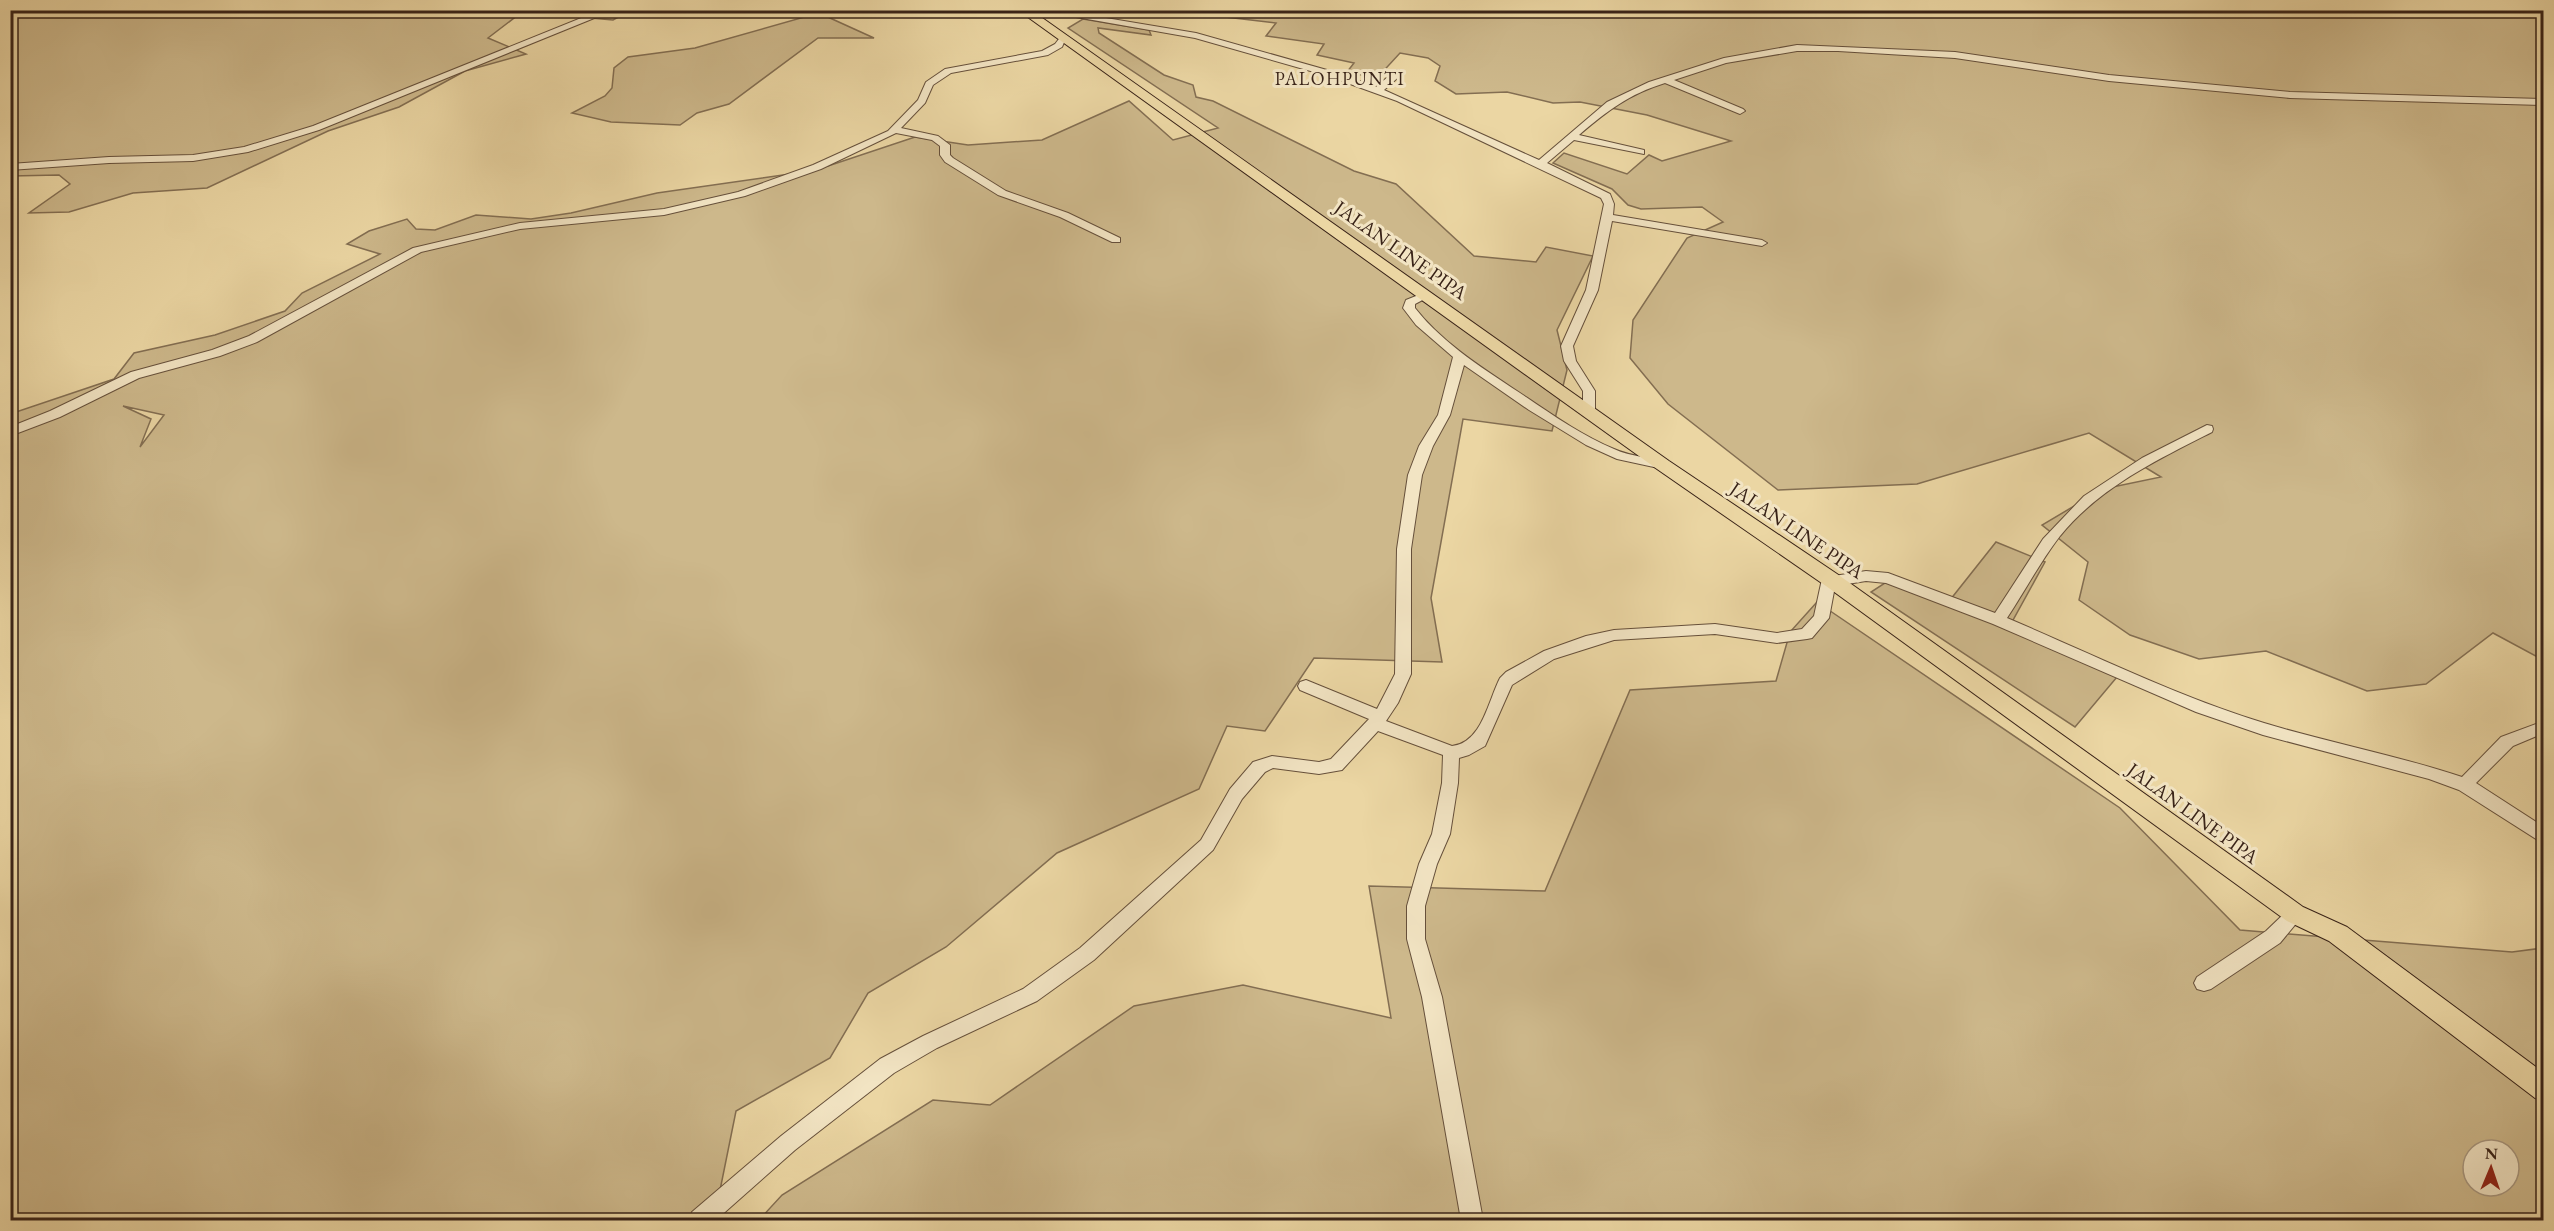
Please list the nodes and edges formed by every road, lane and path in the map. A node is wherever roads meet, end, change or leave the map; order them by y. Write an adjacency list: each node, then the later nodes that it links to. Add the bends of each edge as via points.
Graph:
1 (610, 10): 14 (street, via 316,128 244,150 193,158)
2 (1023, 10): 4 (main road, JALAN LINE PIPA)
3 (1040, 10): 7 (street, via 1196,36)
4 (1062, 38): 10 (street, via 1059,45 1045,53 945,73 928,84 922,101); 18 (main road, JALAN LINE PIPA)
5 (1398, 72): 7 (street)
6 (1667, 80): 8 (street, via 1755,54 1839,48 1955,55 2109,78 2290,95); 9 (street); 11 (street, via 1610,104)
7 (1378, 90): 13 (street)
8 (2544, 102)
9 (1740, 111)
10 (896, 130): 16 (street, via 935,138 945,145 949,160 1002,193 1064,215); 22 (street, via 798,175 710,202 664,212 519,226 417,250 253,339 135,375)
11 (1573, 137): 12 (street); 13 (street)
12 (1640, 152)
13 (1539, 165): 15 (street, via 1598,191 1608,200)
14 (10, 167)
15 (1608, 217): 17 (street); 20 (street, via 1592,290 1567,346 1570,361 1589,391)
16 (1116, 240)
17 (1762, 243)
18 (1425, 295): 19 (street, via 1410,302 1411,312 1435,338); 20 (main road, JALAN LINE PIPA)
19 (1460, 356): 23 (street, via 1599,447); 27 (street, via 1444,415 1415,475 1404,549 1403,674)
20 (1589, 410): 23 (main road, JALAN LINE PIPA)
21 (2207, 429): 25 (street, via 2123,474 2077,509 2040,554)
22 (10, 432)
23 (1663, 465): 24 (main road, JALAN LINE PIPA)
24 (1831, 580): 25 (street, via 1888,578); 29 (street, via 1821,618 1807,634 1777,638 1715,629 1614,635 1549,655 1506,682 1479,742 1463,751); 32 (main road, JALAN LINE PIPA)
25 (1998, 620): 30 (street, via 2228,717)
26 (1306, 686): 27 (street)
27 (1377, 720): 29 (street); 35 (street, via 1336,765 1318,768 1272,762 1259,767 1236,794 1201,851 1087,954 1030,995 887,1066 788,1143)
28 (2544, 727): 30 (street, via 2509,738)
29 (1451, 752): 36 (street, via 1441,834 1416,906 1416,939 1432,997)
30 (2464, 784): 31 (street)
31 (2544, 837)
32 (2295, 914): 33 (street, via 2273,937); 34 (main road, JALAN LINE PIPA, via 2338,934)
33 (2204, 983)
34 (2544, 1089)
35 (700, 1221)
36 (1472, 1221)

